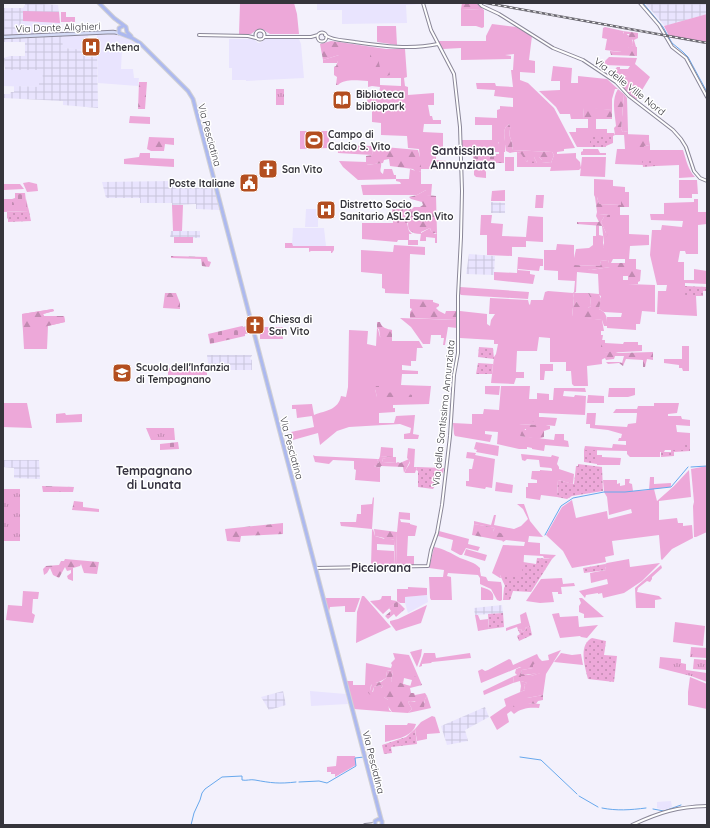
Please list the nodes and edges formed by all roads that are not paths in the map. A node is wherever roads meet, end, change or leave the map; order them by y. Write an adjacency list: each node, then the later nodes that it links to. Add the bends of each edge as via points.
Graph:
1 (99, 3): 5 (main road)
2 (423, 3): 23 (street, Via della Santissima Annunziata, via 427,20)
3 (479, 3): 25 (street, Via delle Ville Nord, via 553,48 583,60 616,82 629,96 676,133 686,147 694,171)
4 (640, 3): 24 (street, via 659,25 671,45 686,58)
5 (120, 27): 6 (main road, Via Dante Alighieri); 7 (main road); 8 (main road, via 127,29)
6 (113, 32): 7 (main road, Via Dante Alighieri); 16 (main road, Via Dante Alighieri)
7 (119, 33): 8 (main road, Via Pesciatina)
8 (125, 33): 26 (main road, Via Pesciatina, via 140,43 184,86 194,103)
9 (256, 34): 10 (street, via 260,30); 14 (street); 19 (street)
10 (264, 34): 15 (street); 17 (street)
11 (199, 35): 14 (street)
12 (318, 35): 13 (street); 18 (street); 20 (street)
13 (325, 35): 21 (street); 22 (street)
14 (248, 36): 19 (street)
15 (270, 36): 17 (street); 18 (street)
16 (3, 37)
17 (264, 37): 19 (street, via 260,40)
18 (311, 37): 20 (street)
19 (256, 38)
20 (317, 39): 22 (street, via 320,42)
21 (335, 39): 22 (street); 23 (street, via 398,48)
22 (324, 41)
23 (438, 44): 26 (street, Via della Santissima Annunziata, via 454,74 458,102 462,191 458,346 438,529 428,566)
24 (707, 97)
25 (707, 181)
26 (316, 568): 28 (main road, Via Pesciatina)
27 (707, 806): 32 (street, via 677,808)
28 (380, 818): 29 (main road, via 375,820); 31 (main road, Via Pesciatina)
29 (375, 824): 30 (street)
30 (365, 825)
31 (382, 825)
32 (632, 825)

